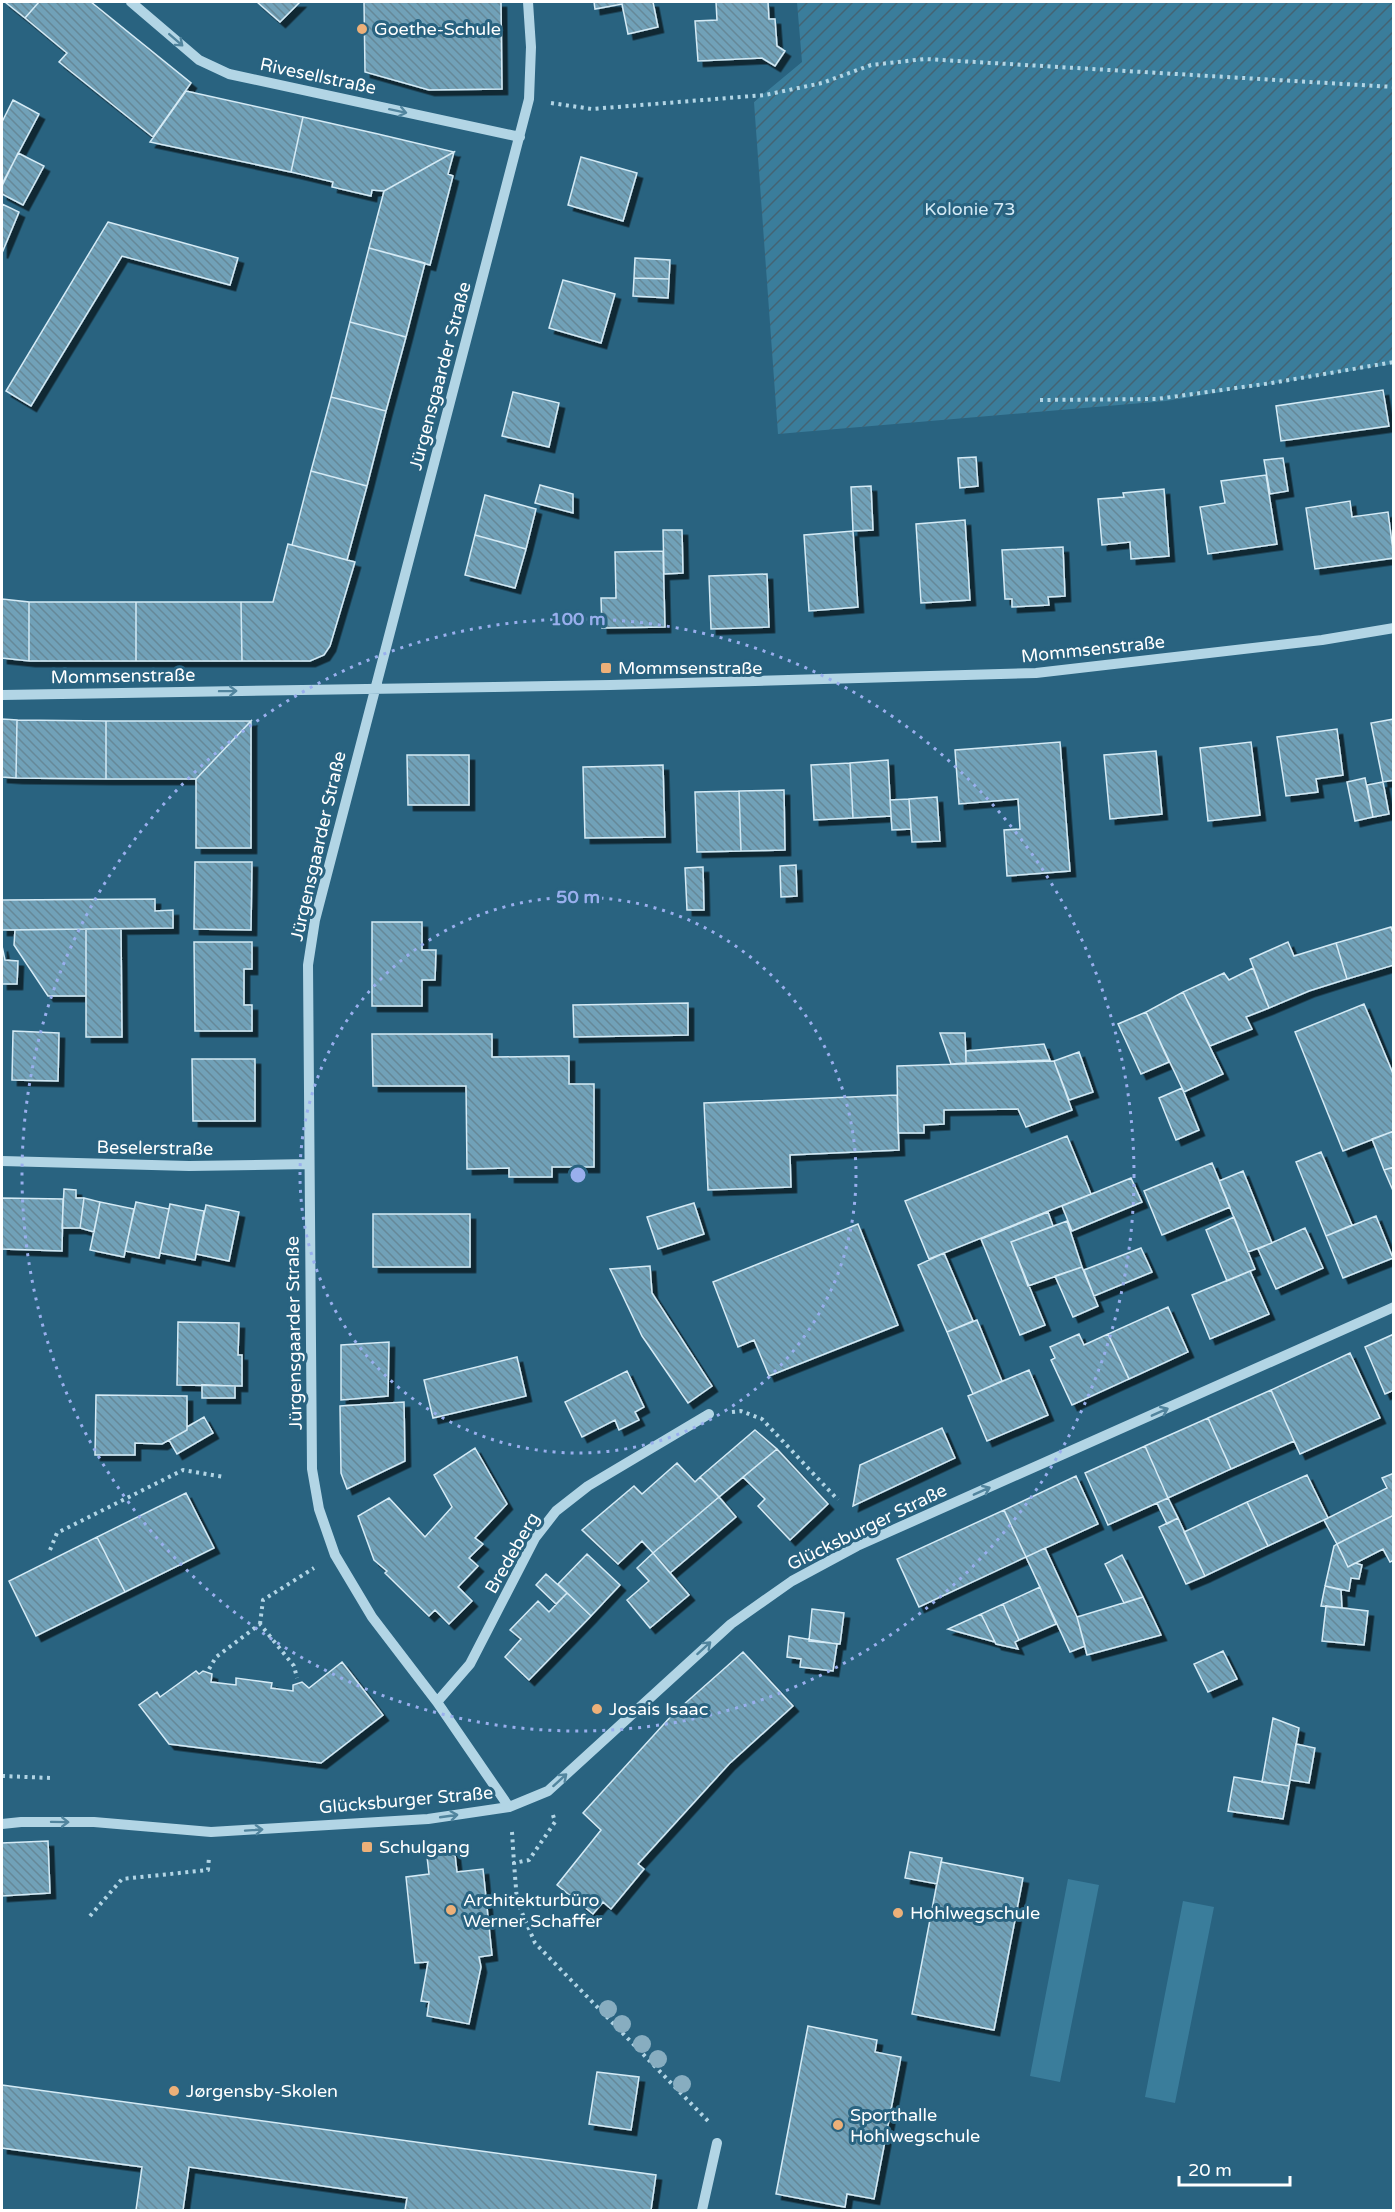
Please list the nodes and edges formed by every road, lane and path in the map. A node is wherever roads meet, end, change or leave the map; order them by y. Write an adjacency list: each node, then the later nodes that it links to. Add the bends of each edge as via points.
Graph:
1 (131, 2): 5 (street, Rivesellstraße, one-way to 5, via 199,60 230,74)
2 (528, 2): 4 (street, Jürgensgaarder Straße)
3 (1394, 87): 4 (path, via 925,60 871,65 822,83 765,95 592,109)
4 (530, 99): 5 (street, Jürgensgaarder Straße)
5 (520, 137): 9 (street, Jürgensgaarder Straße)
6 (1394, 362): 7 (path, via 1157,399)
7 (1040, 400)
8 (1394, 628): 9 (street, Mommsenstraße, via 1036,674)
9 (375, 688): 10 (street, Mommsenstraße, one-way to 9); 12 (street, Jürgensgaarder Straße, via 315,920 308,965)
10 (2, 694)
11 (2, 1161): 12 (street, Beselerstraße, via 189,1166)
12 (309, 1164): 18 (street, Jürgensgaarder Straße, via 312,1469 319,1509)
13 (1394, 1307): 25 (street, Glücksburger Straße, one-way to 13, via 731,1624 792,1581 857,1546)
14 (709, 1414): 16 (path, via 741,1411 762,1419); 22 (street, Bredeberg, via 588,1486 556,1511 535,1539 470,1664)
15 (224, 1477): 17 (path, via 183,1470 57,1533)
16 (838, 1500)
17 (50, 1550)
18 (335, 1556): 19 (path, via 263,1600); 22 (street, Jürgensgaarder Straße, via 372,1617)
19 (260, 1624): 20 (path, via 216,1657); 21 (path, via 294,1666)
20 (209, 1670)
21 (297, 1678)
22 (437, 1702): 26 (street, Jürgensgaarder Straße)
23 (2, 1776): 24 (path)
24 (51, 1779)
25 (548, 1791): 26 (street, Glücksburger Straße); 30 (path, via 555,1822 529,1860)
26 (509, 1807): 28 (street, Glücksburger Straße, one-way to 26, via 428,1819)
27 (2, 1824): 28 (street, Glücksburger Straße, one-way to 28, via 94,1822)
28 (212, 1832): 31 (path, via 208,1870 122,1879)
29 (512, 1835): 30 (path)
30 (514, 1863): 32 (path, via 517,1901 535,1943 714,2128)
31 (90, 1916)
32 (717, 2144): 33 (street)
33 (702, 2211)

